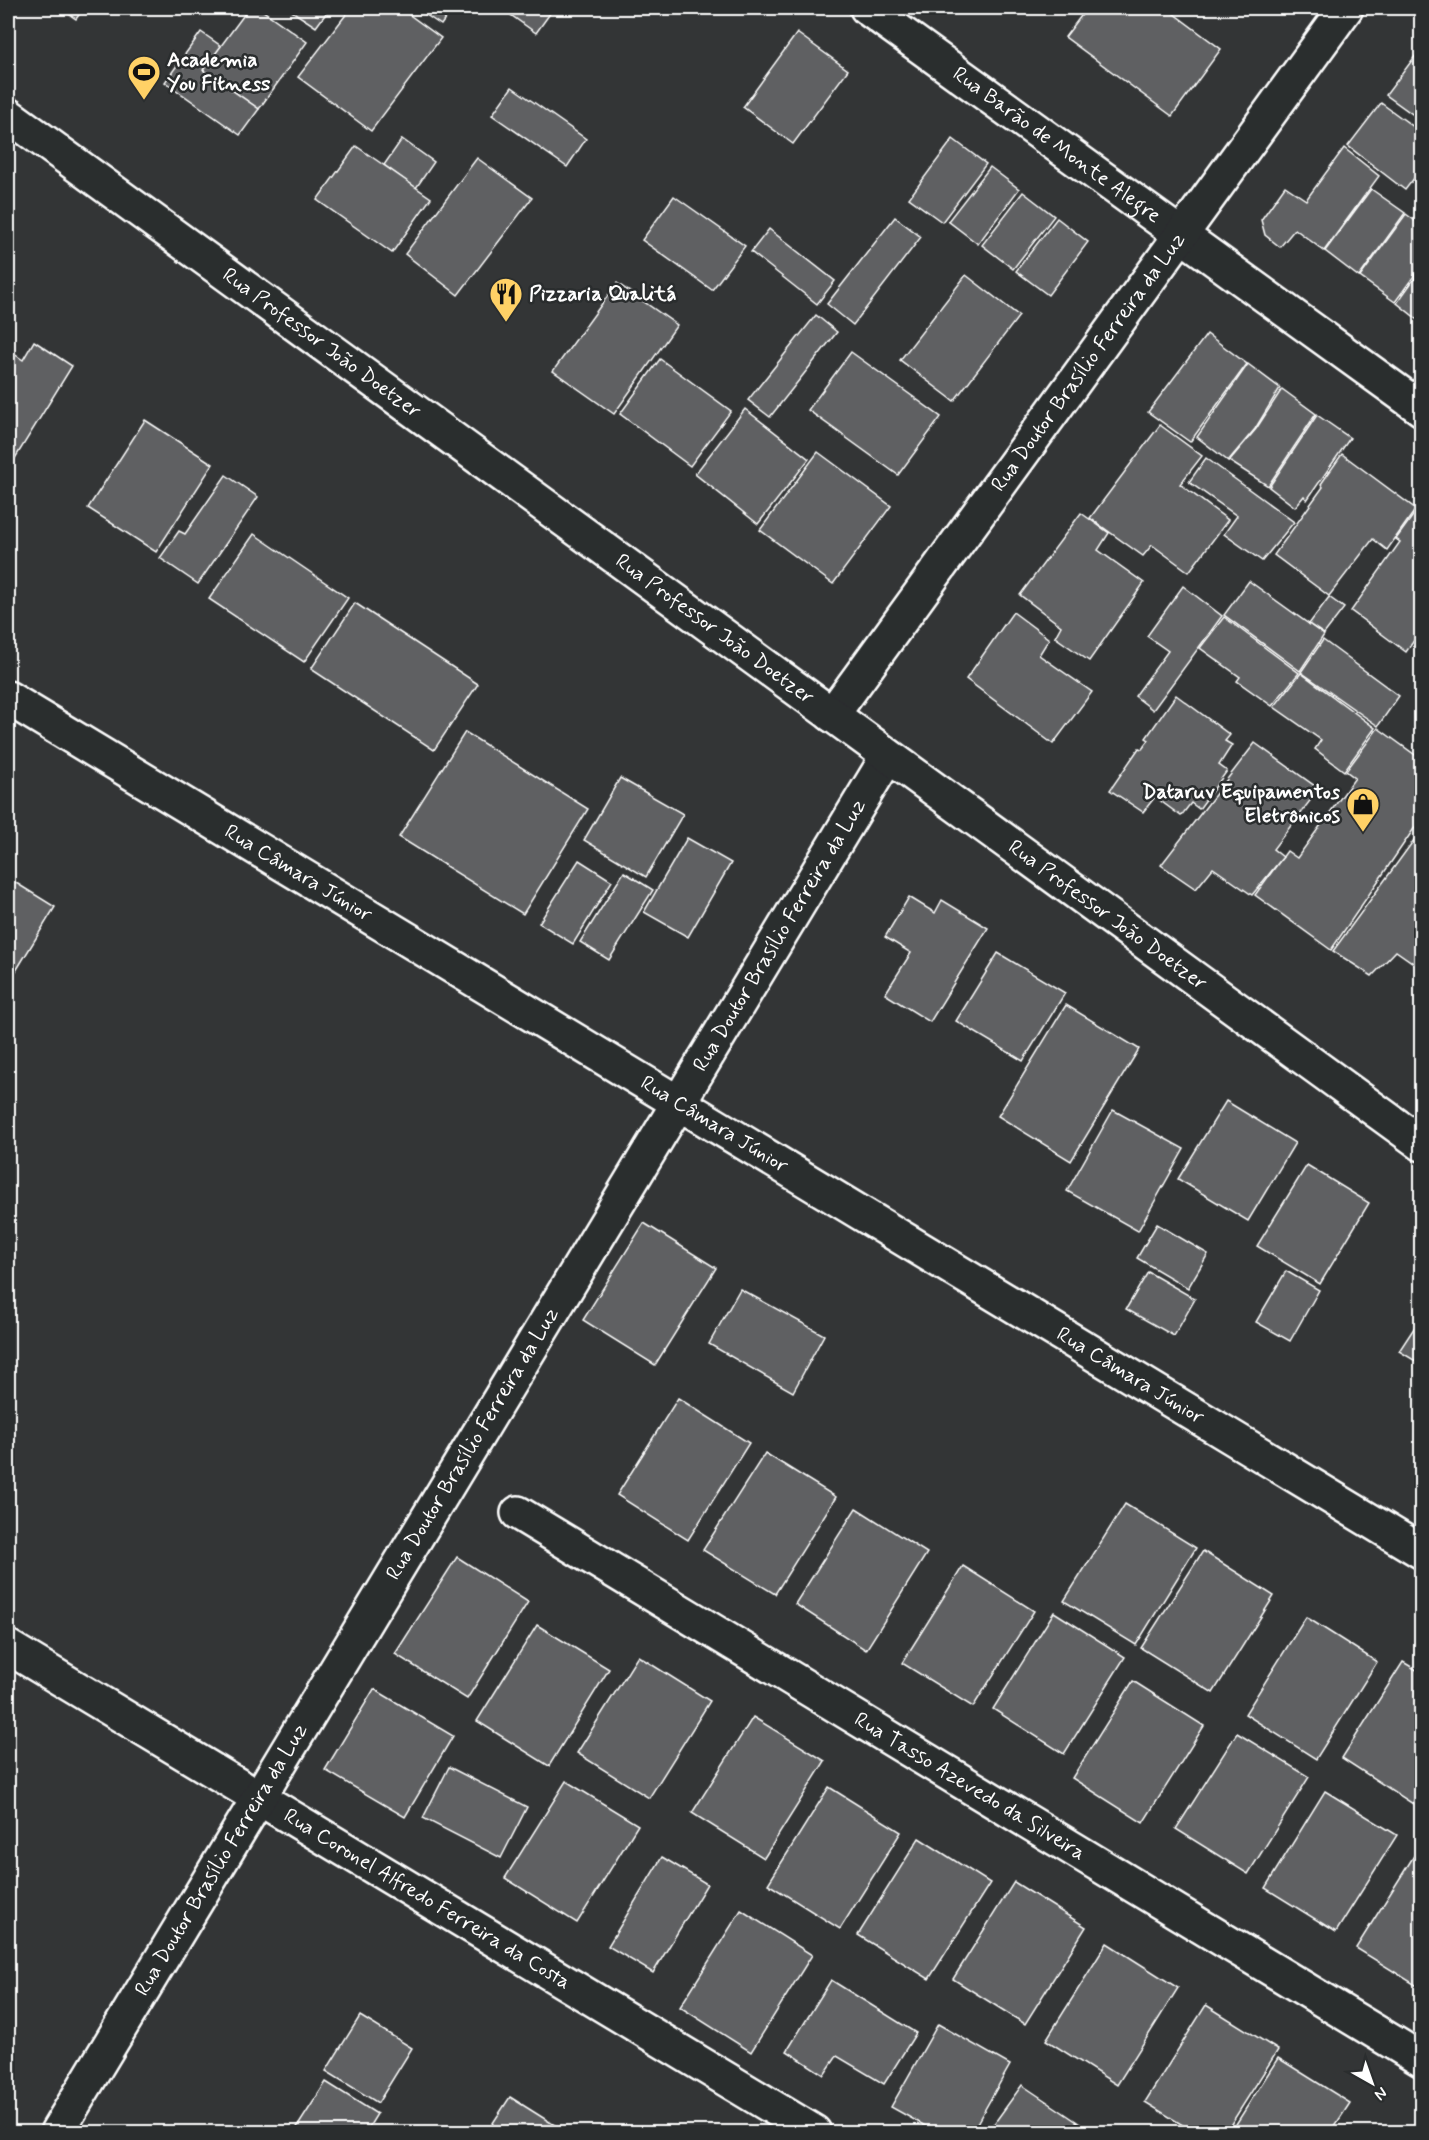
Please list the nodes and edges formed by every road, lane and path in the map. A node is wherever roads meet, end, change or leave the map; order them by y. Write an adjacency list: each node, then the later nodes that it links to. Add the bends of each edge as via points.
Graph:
1 (867, 8): 4 (street, Rua Barão de Monte Alegre)
2 (1346, 8): 4 (street, Rua Doutor Brasílio Ferreira da Luz)
3 (8, 115): 7 (street, Rua Professor João Doetzer)
4 (1182, 235): 5 (street, Rua Barão de Monte Alegre); 7 (street, Rua Doutor Brasílio Ferreira da Luz)
5 (1422, 409)
6 (8, 698): 9 (street, Rua Câmara Júnior)
7 (832, 715): 8 (street, Rua Professor João Doetzer)
8 (888, 756): 9 (street, Rua Doutor Brasílio Ferreira da Luz); 10 (street, Rua Professor João Doetzer)
9 (679, 1103): 12 (street, Rua Câmara Júnior); 14 (street, Rua Doutor Brasílio Ferreira da Luz)
10 (1422, 1144)
11 (518, 1513): 15 (street, Rua Tasso Azevedo da Silveira)
12 (1422, 1552)
13 (8, 1647): 14 (street, Rua Coronel Alfredo Ferreira da Costa)
14 (258, 1798): 16 (street, Rua Doutor Brasílio Ferreira da Luz); 17 (street, Rua Coronel Alfredo Ferreira da Costa)
15 (1422, 2060)
16 (57, 2133)
17 (814, 2133)

